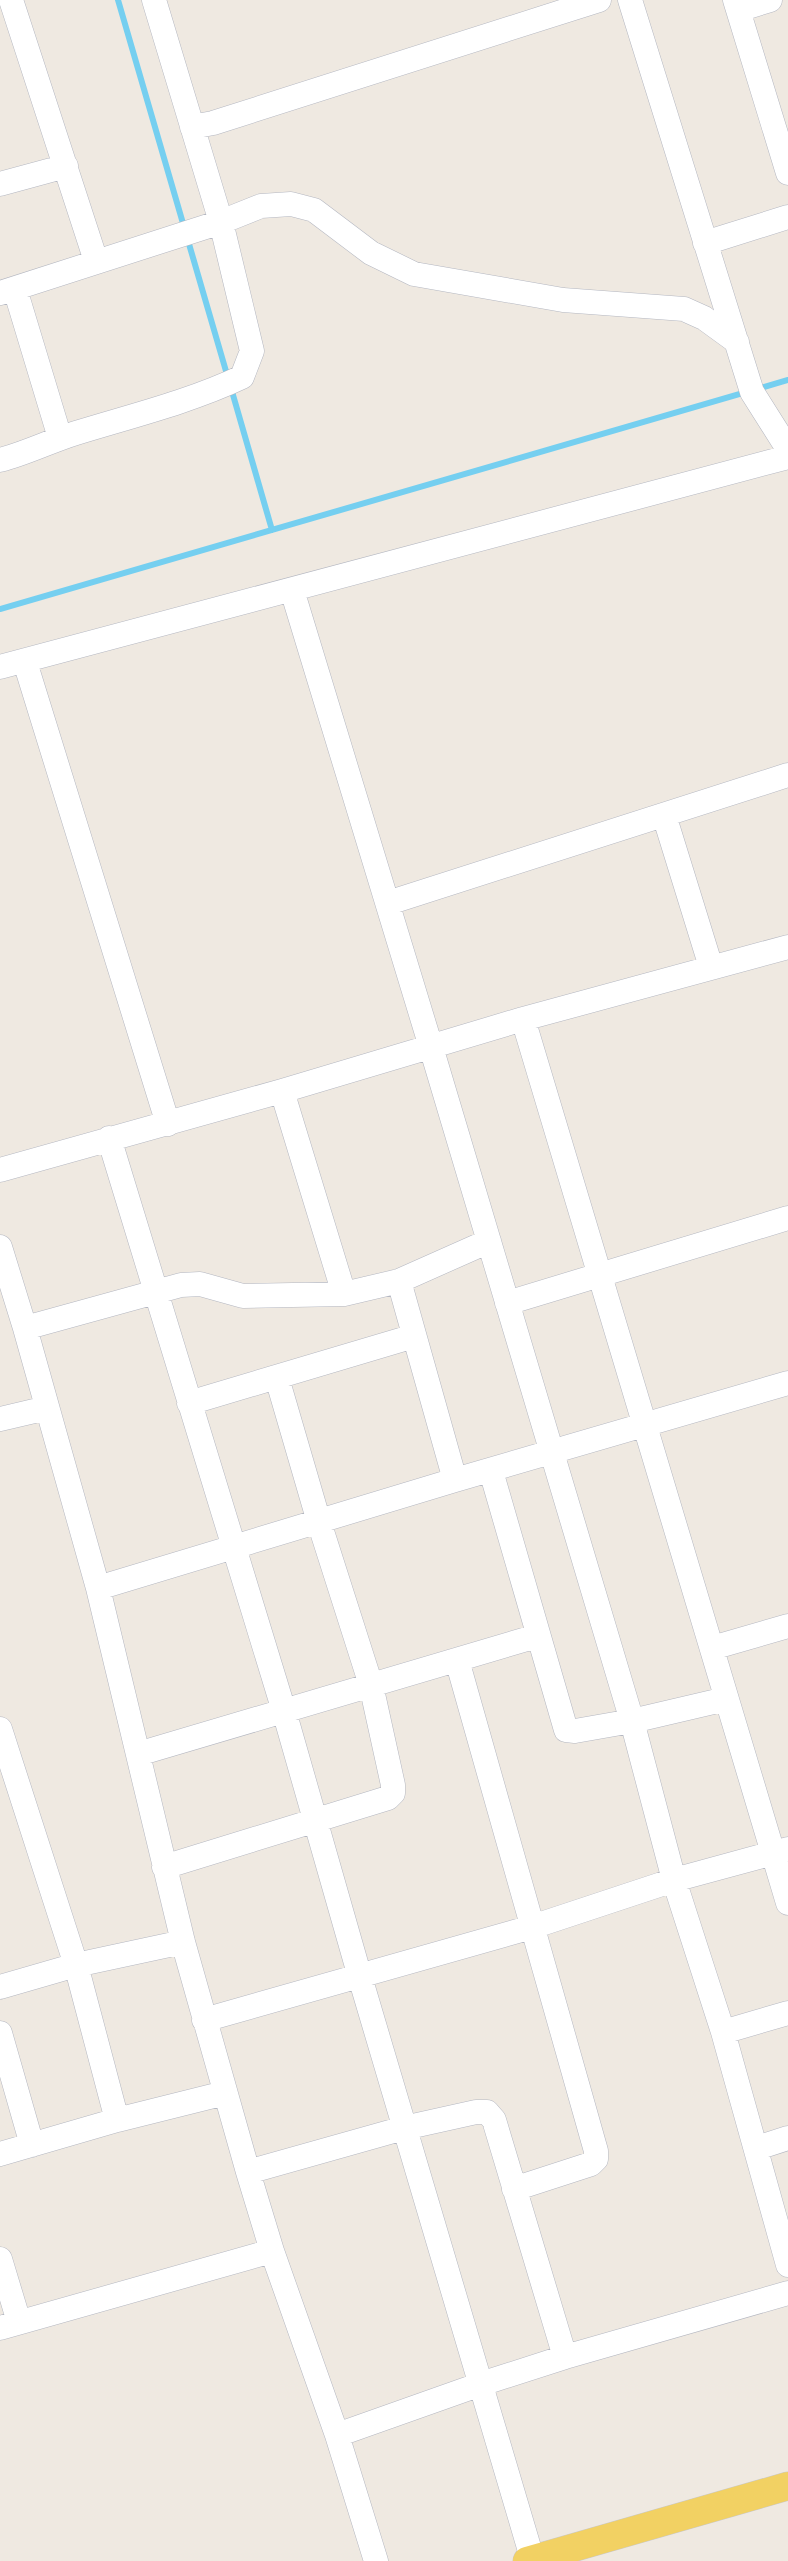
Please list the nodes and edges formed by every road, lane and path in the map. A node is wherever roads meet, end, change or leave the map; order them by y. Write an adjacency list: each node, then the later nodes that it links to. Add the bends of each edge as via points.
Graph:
1 (7, 0): 7 (street)
2 (11, 0): 10 (street)
3 (154, 0): 9 (street)
4 (599, 0): 9 (street)
5 (630, 0): 15 (street)
6 (770, 0): 8 (street)
7 (0, 2)
8 (736, 5): 11 (street)
9 (192, 127): 14 (street)
10 (66, 166): 12 (street); 16 (street)
11 (788, 173)
12 (0, 184)
13 (788, 217): 15 (street)
14 (221, 222): 16 (street); 18 (street, via 261,206 290,204 314,210 372,254 414,274 564,300 684,309 704,318); 19 (street, via 252,352 242,377 216,390)
15 (705, 243): 18 (street)
16 (96, 261): 17 (street)
17 (7, 291): 19 (street)
18 (737, 342): 20 (street, via 751,385)
19 (60, 438): 22 (street)
20 (788, 449)
21 (788, 457): 23 (street)
22 (0, 460)
23 (292, 590): 24 (street); 28 (street)
24 (25, 662): 25 (street); 34 (street)
25 (0, 667)
26 (788, 775): 27 (street)
27 (664, 815): 28 (street); 30 (street)
28 (388, 903): 32 (street)
29 (788, 947): 30 (street)
30 (712, 967): 31 (street)
31 (523, 1019): 32 (street); 40 (street)
32 (432, 1047): 33 (street); 38 (street)
33 (282, 1091): 34 (street); 43 (street)
34 (168, 1124): 35 (street)
35 (109, 1138): 36 (street); 42 (street)
36 (0, 1170)
37 (788, 1218): 40 (street)
38 (489, 1241): 41 (street); 44 (street)
39 (1, 1253): 45 (street)
40 (601, 1275): 44 (street); 52 (street)
41 (399, 1281): 43 (street); 46 (street)
42 (156, 1292): 43 (street, via 200,1284 243,1296); 45 (street); 49 (street)
43 (344, 1294)
44 (507, 1303): 53 (street)
45 (25, 1328): 50 (street)
46 (414, 1336): 47 (street); 55 (street)
47 (277, 1378): 49 (street); 56 (street)
48 (788, 1383): 52 (street)
49 (189, 1403): 57 (street)
50 (47, 1408): 51 (street); 58 (street)
51 (0, 1419)
52 (645, 1426): 53 (street); 61 (street)
53 (552, 1453): 54 (street); 66 (street)
54 (491, 1471): 55 (street); 60 (street)
55 (455, 1480): 56 (street)
56 (319, 1522): 57 (street); 63 (street)
57 (234, 1548): 58 (street); 65 (street)
58 (98, 1588): 68 (street)
59 (788, 1626): 61 (street)
60 (537, 1636): 62 (street); 66 (street, via 566,1730)
61 (712, 1648): 64 (street)
62 (458, 1660): 63 (street); 74 (street)
63 (371, 1685): 65 (street); 69 (street, via 393,1784 392,1793 388,1798)
64 (726, 1700): 66 (street); 70 (street)
65 (284, 1711): 68 (street); 69 (street)
66 (632, 1721): 72 (street)
67 (0, 1729): 76 (street)
68 (138, 1754): 71 (street)
69 (315, 1822): 71 (street); 77 (street)
70 (781, 1851): 72 (street); 73 (street)
71 (164, 1867): 75 (street)
72 (674, 1880): 74 (street); 81 (street)
73 (788, 1903)
74 (532, 1927): 77 (street); 91 (street, via 596,2159 591,2164)
75 (183, 1942): 76 (street); 80 (street)
76 (76, 1965): 78 (street); 84 (street)
77 (360, 1977): 80 (street); 85 (street)
78 (0, 1988)
79 (788, 2013): 81 (street)
80 (204, 2020): 83 (street)
81 (723, 2032): 88 (street)
82 (0, 2033): 87 (street)
83 (225, 2093): 84 (street); 90 (street)
84 (117, 2120): 87 (street)
85 (404, 2128): 90 (street); 91 (street, via 487,2112 494,2120); 98 (street)
86 (788, 2138): 88 (street)
87 (32, 2145): 89 (street)
88 (757, 2148): 94 (street)
89 (0, 2154)
90 (248, 2172): 92 (street)
91 (514, 2189): 97 (street)
92 (272, 2251): 96 (street); 99 (street)
93 (0, 2259): 96 (street)
94 (788, 2265)
95 (788, 2293): 97 (street)
96 (9, 2325)
97 (565, 2357): 98 (street)
98 (481, 2384): 99 (street); 102 (street)
99 (337, 2435): 101 (street)
100 (788, 2486): 102 (main road)
101 (376, 2561)
102 (531, 2561)

